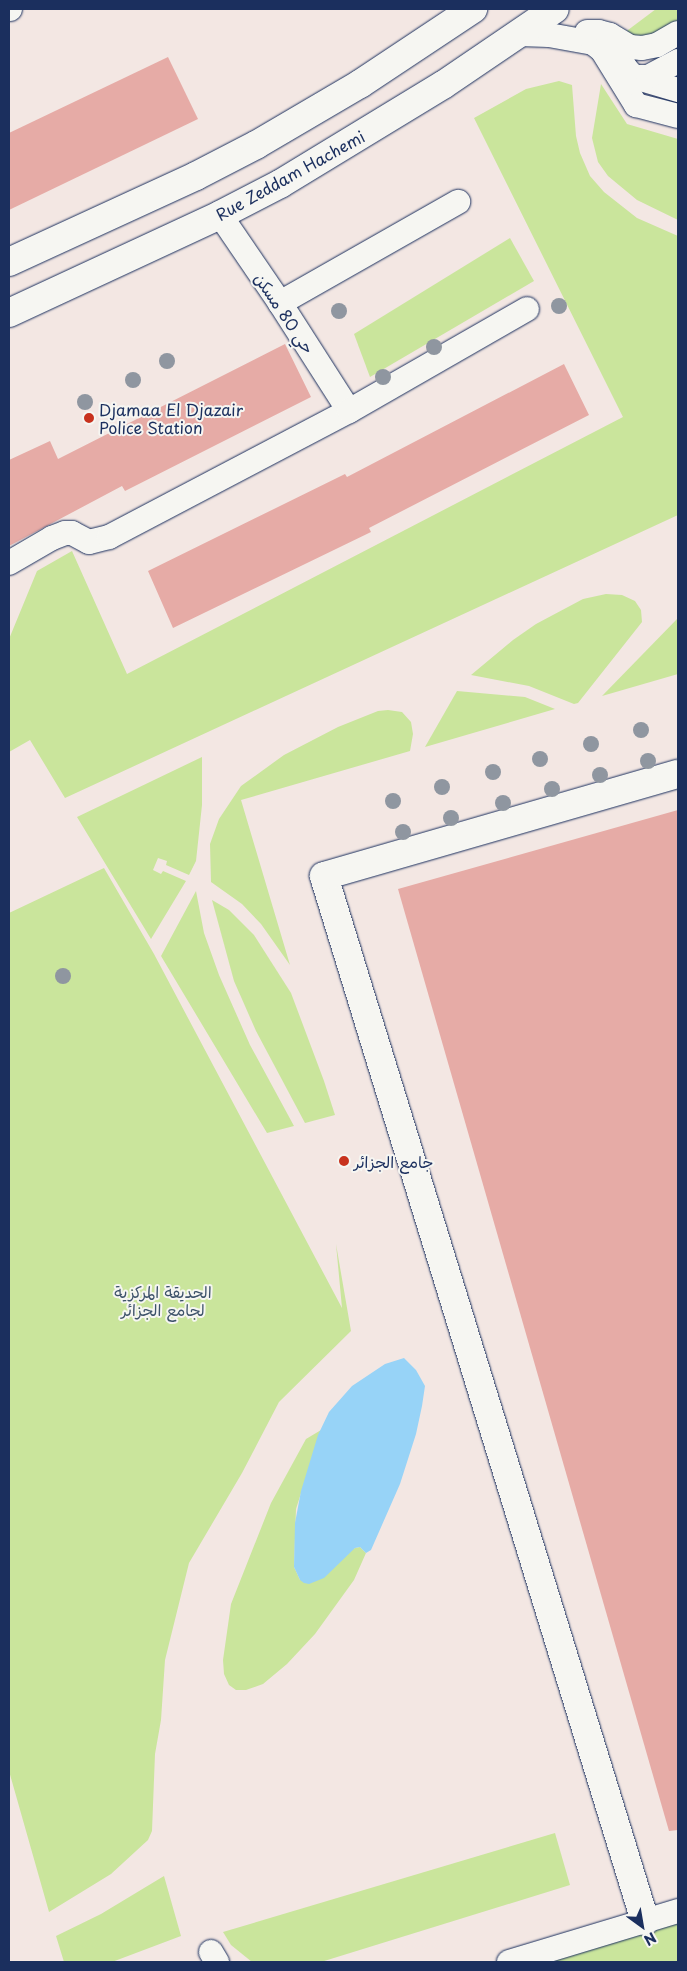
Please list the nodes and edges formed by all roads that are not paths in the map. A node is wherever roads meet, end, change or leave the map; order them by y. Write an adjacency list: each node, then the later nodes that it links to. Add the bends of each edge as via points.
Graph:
1 (473, 9): 13 (street, via 360,84 256,145)
2 (555, 9): 5 (street, Rue Zeddam Hachemi)
3 (587, 32): 4 (lane, via 600,32 630,47 642,48 657,45); 6 (lane); 8 (lane, via 610,43)
4 (678, 33)
5 (519, 34): 6 (lane); 12 (street, Rue Zeddam Hachemi, via 338,150)
6 (549, 35): 10 (lane, via 593,43 602,50 636,105)
7 (678, 61): 8 (lane, via 648,77)
8 (634, 77): 9 (lane)
9 (678, 90)
10 (678, 116)
11 (458, 202): 14 (lane)
12 (220, 215): 14 (lane, حي 80 مسكن); 16 (street, Rue Zeddam Hachemi)
13 (9, 262)
14 (280, 303): 17 (lane, حي 80 مسكن)
15 (527, 309): 17 (lane)
16 (9, 313)
17 (349, 411): 18 (lane, via 109,537 89,542 65,533)
18 (9, 563)
19 (678, 774): 21 (street, via 324,876)
20 (678, 1911): 21 (lane)
21 (644, 1921): 22 (lane)
22 (509, 1962)

